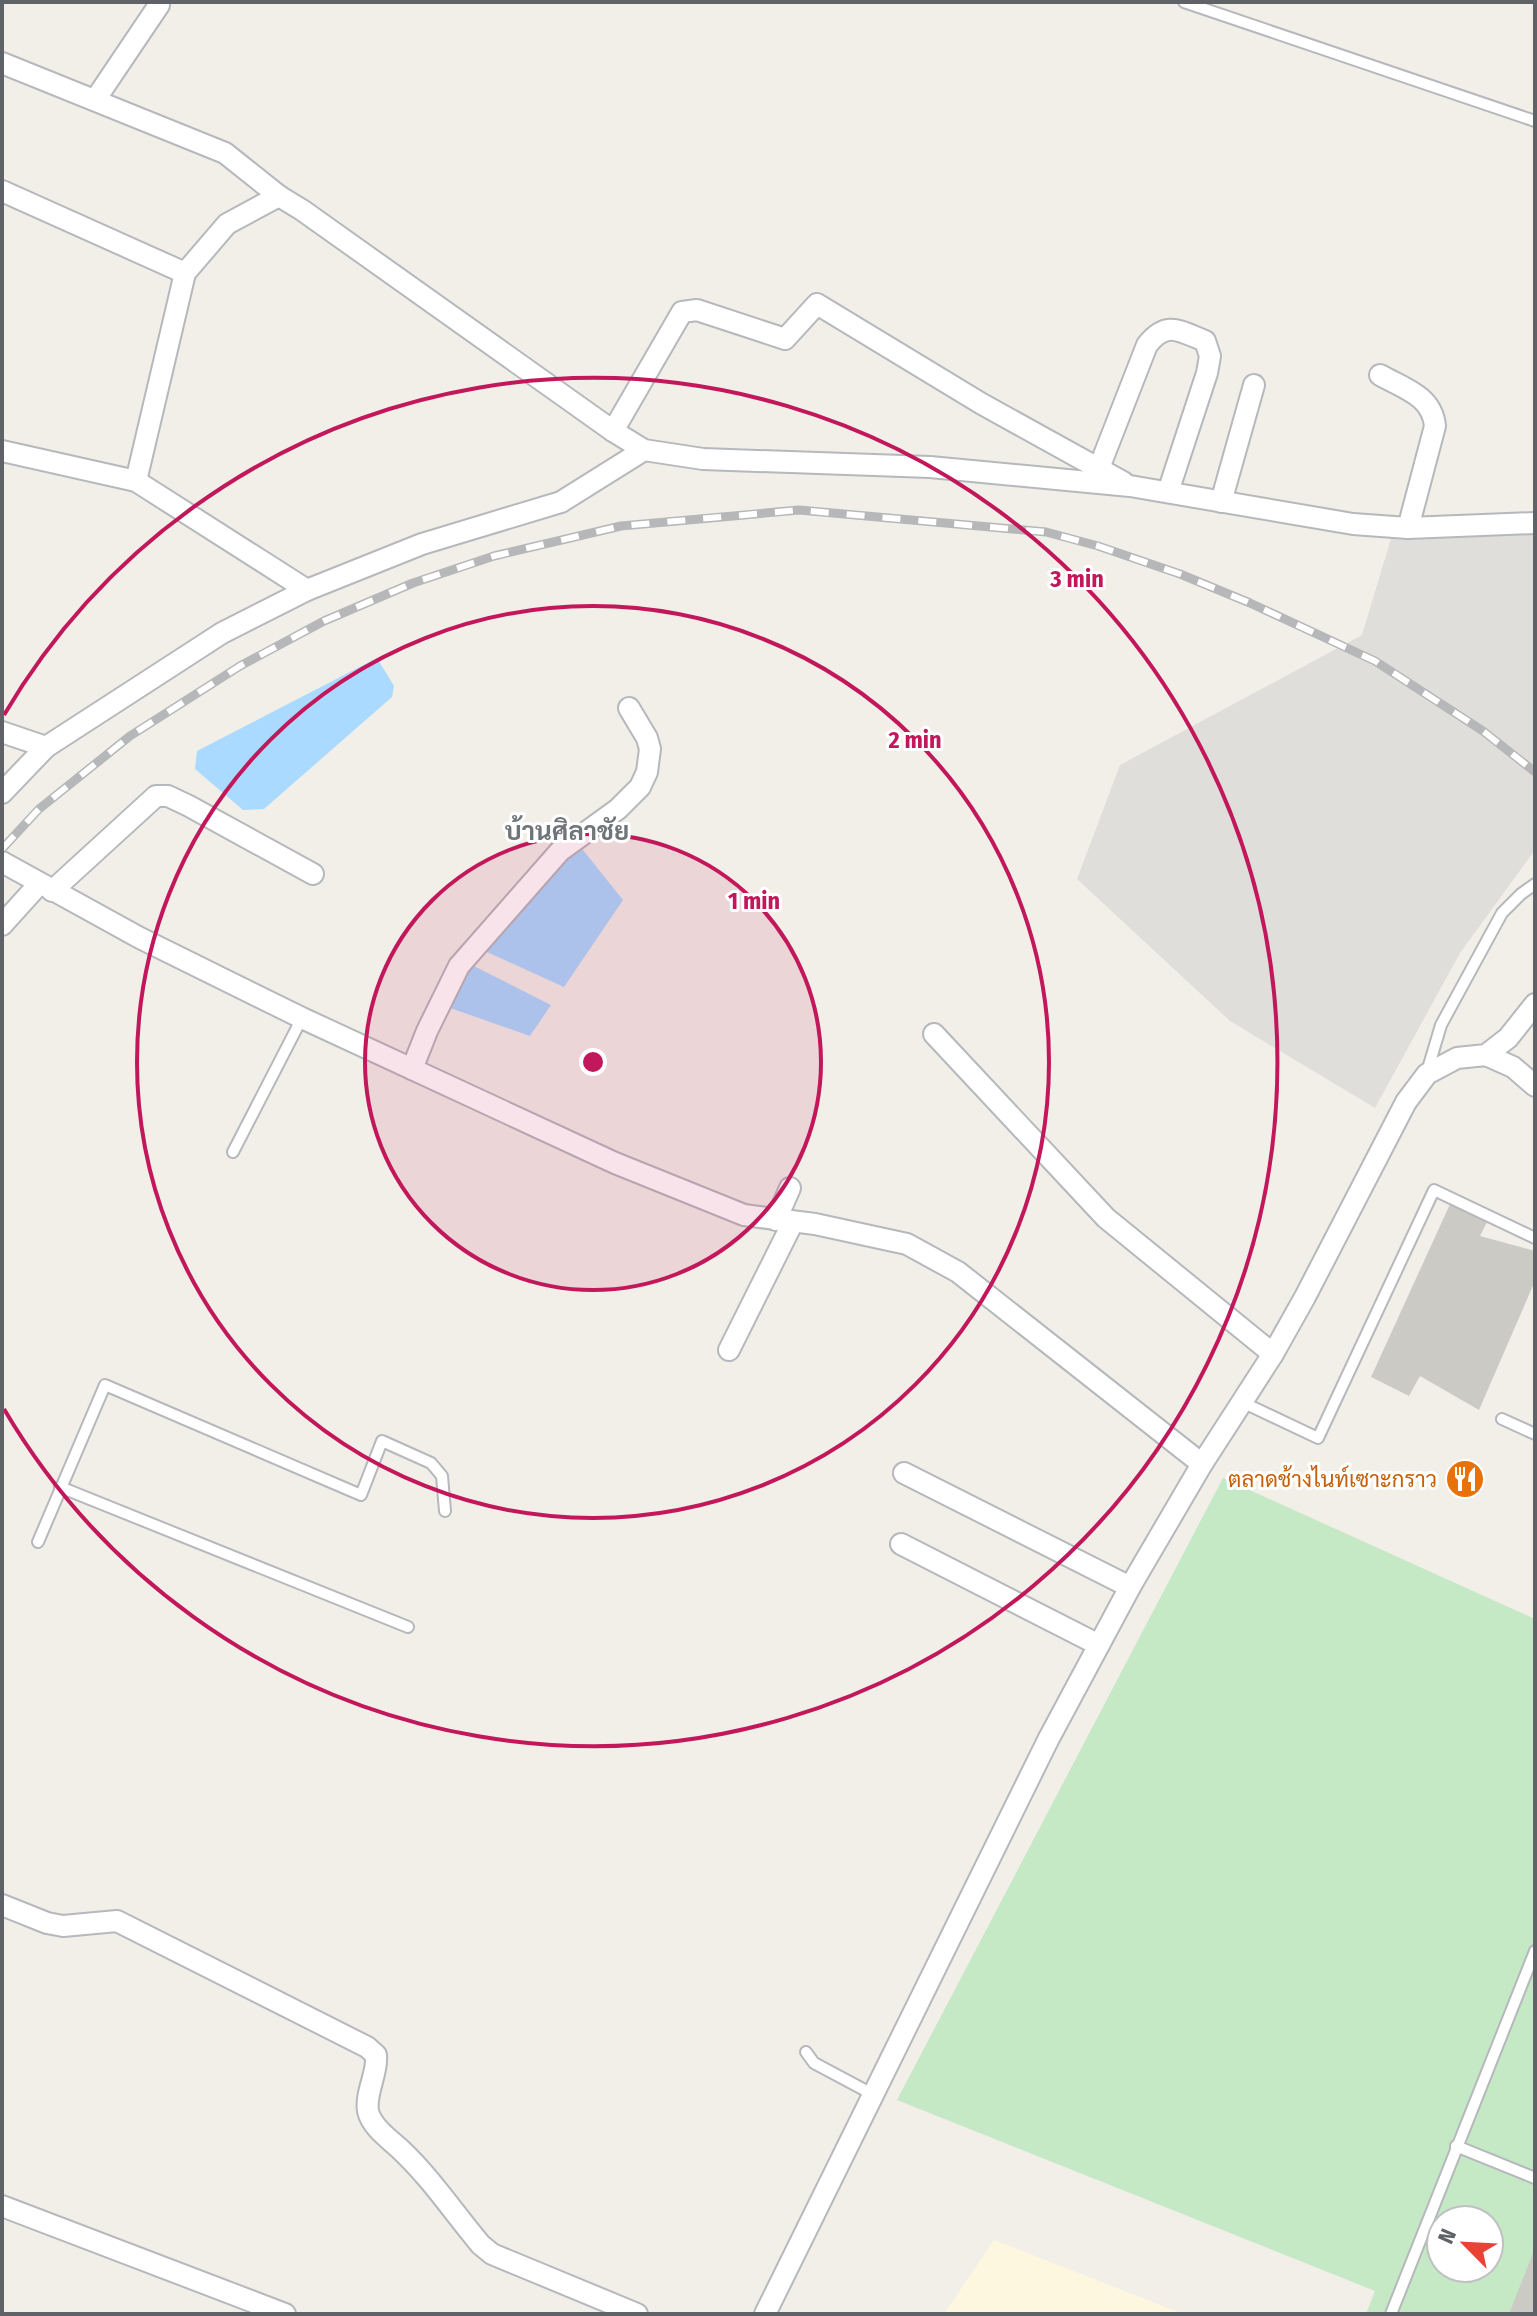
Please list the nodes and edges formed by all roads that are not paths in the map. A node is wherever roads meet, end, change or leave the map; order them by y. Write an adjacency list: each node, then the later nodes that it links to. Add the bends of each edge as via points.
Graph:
1 (1184, 2): 5 (lane)
2 (159, 5): 4 (street)
3 (2, 63): 4 (street)
4 (95, 100): 7 (street, via 225,153)
5 (1535, 121)
6 (2, 191): 8 (street)
7 (279, 196): 8 (street, via 227,224); 11 (street)
8 (185, 273): 15 (street)
9 (1380, 375): 20 (street, via 1425,400 1434,411 1435,426)
10 (1254, 385): 18 (street)
11 (613, 431): 12 (street); 14 (street, via 682,312 697,310 785,339 817,304)
12 (644, 450): 16 (street, via 703,459 930,467); 21 (street, via 561,502 422,544)
13 (2, 451): 15 (street)
14 (1099, 468): 16 (street); 17 (street, via 1147,345 1157,332 1172,328 1205,341 1210,356)
15 (136, 481): 21 (street)
16 (1130, 486): 17 (street)
17 (1168, 492): 18 (street)
18 (1221, 502): 20 (street)
19 (1535, 523): 20 (street)
20 (1408, 528)
21 (307, 590): 24 (street, via 222,633)
22 (629, 708): 35 (street, via 650,749 640,787 560,851 459,966)
23 (2, 732): 24 (street)
24 (46, 747): 25 (street)
25 (2, 793)
26 (2, 862): 29 (street)
27 (313, 874): 29 (street, via 189,806 156,796)
28 (1535, 884): 36 (lane, via 1502,913 1441,1025)
29 (46, 888): 30 (street); 32 (street)
30 (2, 925)
31 (1535, 1004): 34 (street, via 1521,1025)
32 (302, 1018): 35 (street); 38 (lane)
33 (934, 1034): 43 (street, via 1106,1218)
34 (1486, 1055): 36 (street, via 1457,1058); 37 (street, via 1513,1067)
35 (412, 1069): 40 (street, via 615,1163 744,1215)
36 (1427, 1074): 43 (street, via 1406,1102)
37 (1535, 1086)
38 (233, 1152)
39 (790, 1188): 40 (street)
40 (784, 1221): 42 (street); 47 (street, via 907,1244 958,1272)
41 (1535, 1238): 44 (lane, via 1434,1190 1318,1438)
42 (729, 1350)
43 (1273, 1354): 44 (street)
44 (1242, 1402): 47 (street)
45 (1502, 1419): 46 (lane)
46 (1535, 1434)
47 (1202, 1464): 53 (street)
48 (904, 1473): 53 (street)
49 (60, 1487): 50 (lane, via 105,1385 361,1495 382,1441 431,1463 442,1476); 51 (lane); 54 (lane)
50 (445, 1511)
51 (38, 1542)
52 (901, 1544): 55 (street)
53 (1130, 1587): 55 (street)
54 (408, 1627)
55 (1099, 1645): 59 (street)
56 (2, 1905): 64 (street, via 55,1925 117,1921 367,2047 378,2066 368,2113 426,2173 481,2245)
57 (1535, 1951): 60 (lane)
58 (806, 2052): 59 (lane, via 814,2063)
59 (874, 2095): 65 (street)
60 (1456, 2146): 61 (lane); 66 (lane)
61 (1535, 2178)
62 (2, 2206): 63 (street)
63 (285, 2314)
64 (637, 2314)
65 (765, 2314)
66 (1391, 2314)

